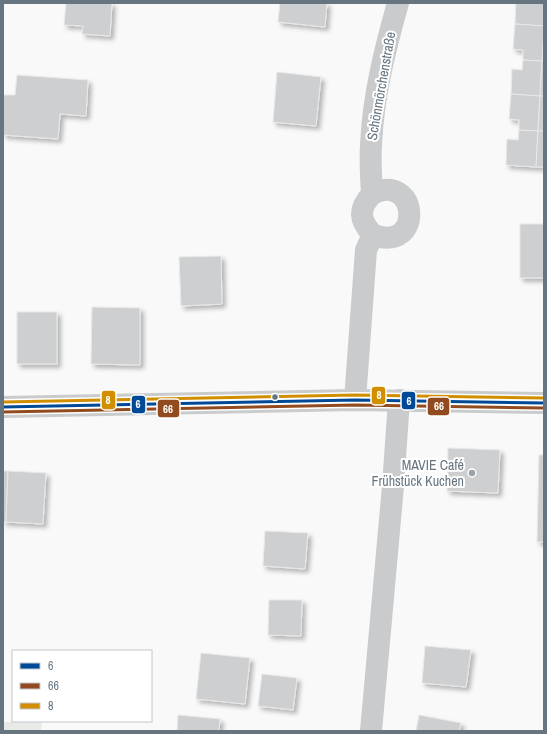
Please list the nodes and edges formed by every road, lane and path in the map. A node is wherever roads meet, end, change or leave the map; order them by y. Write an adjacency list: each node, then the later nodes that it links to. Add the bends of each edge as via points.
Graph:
1 (398, 3): 2 (street, Schönmörchenstraße, via 385,50 370,145)
2 (372, 194): 3 (street, via 364,203 361,213 365,226); 3 (street, via 388,190 399,194 405,199 410,215 408,224 393,238)
3 (373, 235): 4 (street, via 366,250)
4 (355, 400): 5 (street); 7 (street)
5 (399, 400): 6 (street); 8 (street)
6 (544, 402)
7 (3, 407)
8 (371, 731)

